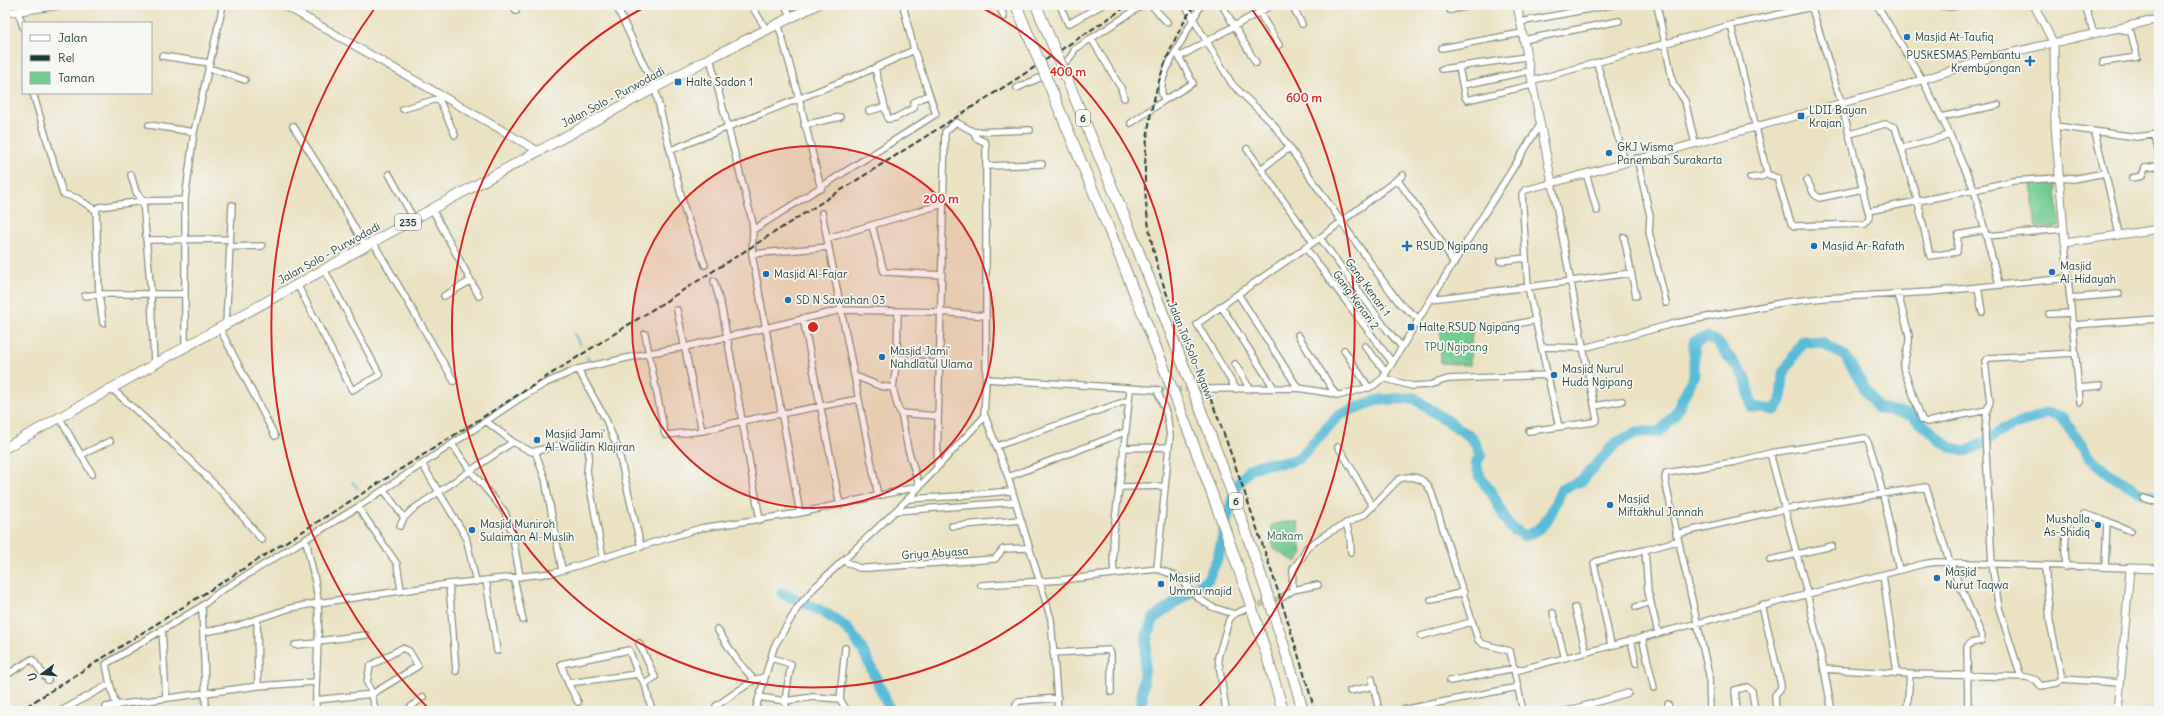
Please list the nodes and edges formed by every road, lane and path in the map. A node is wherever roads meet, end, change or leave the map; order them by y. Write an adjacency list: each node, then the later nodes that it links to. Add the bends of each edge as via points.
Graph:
1 (61, 5): 36 (street)
2 (223, 5): 70 (street)
3 (284, 5): 83 (street)
4 (616, 5): 80 (street)
5 (751, 5): 51 (street)
6 (785, 5): 39 (street)
7 (816, 5): 39 (main road, Jalan Solo - Purwodadi / 235)
8 (903, 5): 61 (street)
9 (1000, 5): 40 (street)
10 (1016, 5): 440 (highway, 6, bridge, via 1109,229 1198,454 1245,585)
11 (1036, 5): 441 (highway, Jalan Tol Solo–Ngawi / 6, bridge, via 1210,430 1261,572)
12 (1060, 5): 13 (street, via 1066,23 1070,24)
13 (1102, 5)
14 (1143, 5): 55 (street)
15 (1151, 5): 44 (street)
16 (1185, 5): 41 (street)
17 (1202, 5): 41 (street)
18 (1222, 5): 50 (street)
19 (1255, 5): 37 (street)
20 (1272, 5): 37 (street)
21 (1292, 5): 48 (street)
22 (1473, 5): 35 (street)
23 (1517, 5): 45 (street)
24 (1611, 5): 45 (street)
25 (1664, 5): 32 (street)
26 (1820, 5): 33 (street)
27 (1877, 5): 75 (street)
28 (1932, 5): 34 (street)
29 (1960, 5): 34 (street)
30 (2034, 5): 58 (street)
31 (2086, 5): 53 (street)
32 (1657, 6): 57 (street)
33 (1811, 6): 49 (street); 87 (street)
34 (1950, 6)
35 (1450, 10)
36 (18, 11): 38 (street); 47 (street)
37 (1259, 12): 50 (street); 59 (street)
38 (5, 13)
39 (791, 17): 46 (main road, Jalan Solo - Purwodadi / 235)
40 (1004, 17)
41 (1193, 18): 56 (street); 62 (street)
42 (2159, 19): 52 (street)
43 (1619, 21): 54 (street)
44 (1167, 22)
45 (1520, 22): 54 (street)
46 (778, 23): 51 (main road, Jalan Solo - Purwodadi / 235); 84 (street)
47 (22, 24)
48 (1302, 24)
49 (1731, 25): 57 (street); 100 (street)
50 (1234, 27): 56 (street); 68 (street)
51 (766, 29): 66 (main road, Jalan Solo - Purwodadi / 235)
52 (2117, 29): 53 (street); 67 (street, via 2130,31 2137,57)
53 (2094, 34): 58 (street)
54 (1523, 37): 60 (street); 65 (street)
55 (1091, 38): 79 (street, via 1075,49 1070,60); 85 (street, via 1121,88)
56 (1207, 42): 64 (street); 111 (street, via 1232,84 1269,119)
57 (1665, 44): 69 (street); 110 (street, via 1673,83 1685,101)
58 (2054, 44): 75 (street, via 1996,56); 101 (street)
59 (1279, 45)
60 (1442, 48)
61 (914, 50): 71 (street); 82 (street)
62 (1176, 51): 64 (street); 86 (street, via 1161,90 1161,96)
63 (162, 56): 70 (street)
64 (1179, 57): 86 (street, via 1193,83)
65 (1526, 57): 72 (street); 74 (street)
66 (710, 58): 80 (main road, Jalan Solo - Purwodadi / 235); 99 (street)
67 (2103, 62)
68 (1256, 63)
69 (1596, 63): 77 (street); 118 (street)
70 (210, 66): 76 (street); 103 (street)
71 (875, 68): 84 (street); 89 (street)
72 (1459, 68): 73 (street); 78 (street)
73 (1442, 69)
74 (1530, 71): 77 (street); 78 (street)
75 (1922, 79): 87 (street); 93 (street)
76 (245, 80)
77 (1532, 83): 78 (street, via 1469,100 1465,98); 97 (street)
78 (1463, 85)
79 (1018, 88)
80 (655, 89): 114 (street); 115 (main road, Jalan Solo - Purwodadi / 235)
81 (33, 94): 144 (street, via 62,192)
82 (929, 95): 89 (street, via 914,102 912,109 892,119 887,117); 135 (street, via 936,114)
83 (441, 98): 90 (street); 108 (street); 115 (street)
84 (799, 98): 96 (street); 99 (street)
85 (1124, 98)
86 (1165, 100): 94 (street)
87 (1841, 102): 100 (street); 106 (street)
88 (1998, 105): 93 (street)
89 (884, 106): 91 (street)
90 (403, 110)
91 (869, 111)
92 (840, 117): 96 (street)
93 (1942, 117): 109 (street)
94 (1130, 123)
95 (149, 125): 103 (street)
96 (804, 125): 135 (street)
97 (1540, 125): 134 (street); 173 (street)
98 (293, 126): 167 (street)
99 (728, 126): 114 (street); 153 (street)
100 (1755, 126): 110 (street); 126 (street)
101 (2055, 126): 105 (street); 130 (street)
102 (1030, 130): 104 (street)
103 (194, 132): 138 (street)
104 (974, 132): 120 (street, via 976,138 986,144); 141 (street, via 956,122 945,132)
105 (2095, 133): 107 (street, via 2137,137); 124 (street)
106 (1850, 134): 112 (street, via 1890,124 1897,131); 136 (street)
107 (2157, 134): 116 (street)
108 (455, 135)
109 (1950, 135): 112 (street); 137 (street)
110 (1695, 143): 117 (street)
111 (1289, 148): 122 (street); 149 (street)
112 (1902, 148): 140 (street)
113 (1247, 149): 122 (street)
114 (671, 150): 174 (street, via 685,211)
115 (538, 151): 143 (main road, Jalan Solo - Purwodadi / 235)
116 (2159, 155)
117 (1637, 158): 118 (street); 198 (street, via 1650,216 1649,232)
118 (1625, 162): 123 (street)
119 (1042, 164): 120 (street)
120 (986, 166): 207 (street)
121 (2159, 166): 131 (street, via 2145,168 2142,176)
122 (1261, 169): 163 (street)
123 (1586, 173): 134 (street); 145 (street)
124 (2105, 173): 130 (street, via 2073,179); 155 (street)
125 (389, 174): 148 (street)
126 (1766, 174): 129 (street); 146 (street, via 1777,178 1794,226 1865,224 1869,219)
127 (131, 175): 139 (street, via 136,192)
128 (1403, 175): 132 (street)
129 (1750, 178)
130 (2058, 178): 137 (street, via 2013,181); 151 (street)
131 (2132, 178)
132 (1397, 179): 149 (street); 173 (street, via 1442,242)
133 (1807, 180): 136 (street, via 1819,198)
134 (1552, 183): 171 (street, via 1525,190 1522,194); 179 (street)
135 (821, 189): 153 (street)
136 (1863, 189): 146 (street, via 1866,209)
137 (1974, 190): 140 (street); 154 (street)
138 (185, 200): 139 (street); 161 (street)
139 (143, 201): 144 (street, via 99,206); 160 (street)
140 (1918, 202): 146 (street); 154 (street, via 1930,256 1957,252 1958,235)
141 (942, 204): 150 (street); 177 (street)
142 (232, 205): 159 (street)
143 (432, 209): 148 (main road, Jalan Solo - Purwodadi / 235); 180 (street)
144 (95, 210): 186 (street)
145 (1597, 211)
146 (1869, 212)
147 (822, 213): 157 (street)
148 (414, 219): 162 (main road, Jalan Solo - Purwodadi / 235)
149 (1340, 221): 158 (street); 209 (street, via 1400,304)
150 (872, 225): 157 (street); 177 (street, via 884,272)
151 (2063, 229): 154 (street); 164 (street)
152 (2159, 229): 155 (street)
153 (753, 230): 170 (street)
154 (1986, 233): 183 (street)
155 (2119, 235): 164 (street)
156 (1624, 237): 176 (street)
157 (828, 238): 168 (street)
158 (1320, 238): 163 (street); 223 (street, Gang Kenari 1)
159 (230, 239): 161 (street); 165 (street)
160 (146, 240): 161 (street); 187 (street)
161 (184, 240): 188 (street)
162 (373, 242): 167 (main road, Jalan Solo - Purwodadi / 235); 240 (street)
163 (1313, 242): 169 (street)
164 (2065, 243): 178 (street)
165 (229, 246): 166 (street); 214 (street)
166 (262, 246)
167 (365, 246): 175 (main road, Jalan Solo - Purwodadi / 235)
168 (829, 247): 170 (street); 201 (street)
169 (1306, 247): 189 (street); 230 (street, Gang Kenari 2)
170 (752, 254): 215 (street)
171 (1526, 258): 172 (street); 184 (street)
172 (1500, 261)
173 (1454, 264): 197 (street)
174 (705, 265)
175 (324, 269): 182 (main road, Jalan Solo - Purwodadi / 235); 182 (street, via 380,375 352,390)
176 (1631, 272): 179 (street); 195 (street)
177 (942, 275): 203 (street)
178 (2068, 278): 183 (street); 196 (street)
179 (1572, 280): 184 (street); 225 (street)
180 (470, 281): 193 (street); 194 (street)
181 (714, 281): 219 (street)
182 (297, 284): 214 (main road, Jalan Solo - Purwodadi / 235)
183 (1999, 284): 185 (street)
184 (1528, 287): 197 (street); 211 (street)
185 (1978, 287): 190 (street); 204 (street)
186 (99, 294): 187 (street); 192 (street); 212 (street)
187 (151, 294): 188 (street); 233 (street)
188 (185, 294): 221 (street)
189 (1238, 294): 199 (street); 245 (street)
190 (1898, 294): 225 (street, via 1823,298 1770,305 1668,325); 259 (street, via 1909,342 1903,367 1922,420 1925,422)
191 (2119, 294): 196 (street)
192 (85, 296)
193 (444, 296)
194 (479, 296)
195 (1636, 296)
196 (2070, 298): 205 (street)
197 (1431, 300): 209 (street)
198 (1666, 302)
199 (1221, 306): 244 (street); 249 (street, via 1197,324)
200 (677, 310): 222 (street)
201 (841, 310): 202 (street); 208 (street); 237 (street)
202 (898, 311): 203 (street); 229 (street)
203 (940, 312): 207 (street); 231 (street)
204 (1982, 312)
205 (2071, 313): 206 (street); 213 (street)
206 (2049, 314)
207 (986, 316): 239 (street)
208 (803, 318): 215 (street); 257 (street)
209 (1419, 319): 223 (street)
210 (2159, 319): 213 (street)
211 (1536, 320): 216 (street); 224 (street)
212 (103, 323)
213 (2072, 325): 228 (street)
214 (223, 326): 221 (main road, Jalan Solo - Purwodadi / 235); 271 (street)
215 (765, 326): 219 (street); 261 (street)
216 (1507, 326)
217 (645, 334): 227 (street)
218 (1298, 335): 252 (street)
219 (726, 336): 222 (street); 266 (street)
220 (1365, 346): 235 (street)
221 (185, 347): 233 (main road, Jalan Solo - Purwodadi / 235)
222 (685, 347): 227 (street); 268 (street)
223 (1402, 347): 230 (street)
224 (1542, 347): 225 (street); 236 (street)
225 (1584, 348): 258 (street)
226 (1344, 350): 246 (street)
227 (649, 353): 234 (street); 268 (street, via 665,434)
228 (2074, 353): 247 (street); 259 (street, via 1986,359 1990,402)
229 (897, 358): 231 (street); 243 (street)
230 (1392, 362): 235 (street)
231 (939, 364): 262 (street)
232 (1235, 364): 250 (street)
233 (154, 365): 242 (main road, Jalan Solo - Purwodadi / 235)
234 (578, 369): 265 (street, via 540,386); 321 (street, via 606,420 618,449)
235 (1386, 372): 238 (street)
236 (1548, 375): 238 (street, via 1448,379 1429,385 1412,386); 267 (street)
237 (855, 376): 243 (street); 253 (street)
238 (1383, 378): 246 (street)
239 (986, 379): 251 (street); 263 (street)
240 (454, 381)
241 (2100, 386): 247 (street)
242 (112, 388): 264 (main road, Jalan Solo - Purwodadi / 235); 318 (street, via 219,488)
243 (892, 388): 260 (street)
244 (1274, 388): 245 (street); 250 (street)
245 (1298, 388): 252 (street)
246 (1369, 388): 252 (street)
247 (2078, 388): 256 (street)
248 (1202, 389): 249 (street)
249 (1236, 389): 250 (street)
250 (1250, 389)
251 (1130, 390): 254 (street); 276 (street, via 1158,390 1170,426)
252 (1336, 395)
253 (859, 398): 257 (street); 295 (street)
254 (1129, 400): 269 (street); 275 (street)
255 (1622, 401): 258 (street)
256 (2080, 402)
257 (820, 406): 261 (street); 300 (street)
258 (1595, 406): 267 (street, via 1596,422)
259 (1987, 410): 330 (street, via 1985,433)
260 (901, 413): 262 (street); 288 (street)
261 (782, 414): 266 (street); 305 (street)
262 (937, 416): 284 (street)
263 (984, 416): 275 (street); 284 (street)
264 (60, 417): 278 (main road, Jalan Solo - Purwodadi / 235); 282 (street)
265 (486, 421): 273 (street); 274 (street)
266 (742, 421): 268 (street); 308 (street)
267 (1559, 427): 270 (street)
268 (702, 431)
269 (1125, 432): 279 (street); 287 (street)
270 (1529, 432)
271 (275, 436)
272 (110, 440): 282 (street)
273 (513, 442): 280 (street, via 528,451); 285 (street)
274 (452, 444): 283 (street); 285 (street)
275 (997, 446): 287 (street)
276 (1169, 447): 279 (street); 289 (street)
277 (1338, 447): 302 (street, via 1353,468 1357,481)
278 (5, 448)
279 (1123, 448): 290 (street)
280 (536, 451): 326 (street, via 564,444 586,444 589,454 587,471); 337 (street)
281 (1770, 453): 294 (street, via 1865,438 1871,448); 303 (street); 316 (street, via 1735,462 1666,473)
282 (81, 456): 286 (street)
283 (422, 464): 291 (street); 293 (street)
284 (937, 466): 288 (street)
285 (470, 470): 293 (street); 341 (street, via 508,517)
286 (92, 474)
287 (1008, 477): 292 (street)
288 (918, 486): 295 (street); 297 (street)
289 (1165, 486): 290 (street); 335 (street)
290 (1119, 487): 339 (street, via 1112,536)
291 (384, 490): 301 (street); 307 (street)
292 (1011, 491): 297 (street); 298 (street)
293 (438, 492): 307 (street); 343 (street, via 466,537)
294 (1882, 493): 303 (street); 329 (street, via 1926,487); 338 (street)
295 (878, 496): 300 (street)
296 (2144, 498): 299 (street)
297 (908, 499): 304 (street)
298 (1015, 502): 304 (street); 309 (street)
299 (2159, 503)
300 (840, 505): 305 (street)
301 (358, 507): 317 (street); 348 (street, via 397,564)
302 (1373, 507): 311 (street); 350 (street, via 1399,479 1413,476 1423,480 1432,494)
303 (1784, 510): 316 (street); 325 (street)
304 (895, 511): 328 (street)
305 (800, 513): 308 (street)
306 (2084, 514): 310 (street)
307 (404, 518): 313 (street)
308 (760, 520): 321 (street, via 701,528)
309 (1021, 520): 314 (street); 344 (street)
310 (2107, 521): 315 (street); 333 (street)
311 (1346, 523): 324 (street); 349 (street, via 1307,547 1304,556 1293,569)
312 (2067, 525): 332 (street)
313 (400, 526)
314 (952, 526)
315 (2131, 531)
316 (1676, 534): 319 (street)
317 (306, 538): 355 (street); 357 (street, via 219,592)
318 (262, 540)
319 (1677, 541): 323 (street); 366 (street)
320 (1832, 546): 325 (street)
321 (641, 547): 326 (street)
322 (1025, 548): 328 (street, Griya Abyasa, via 1002,550 995,558 867,568 859,568)
323 (1645, 550): 354 (street); 378 (street, via 1594,563)
324 (1351, 552)
325 (1796, 553): 327 (street); 351 (street)
326 (603, 558): 337 (street)
327 (1770, 560)
328 (844, 561): 383 (street, via 798,607)
329 (1950, 563): 330 (street); 338 (street, via 1930,563); 392 (street, via 1982,636 1981,641 1967,647)
330 (1992, 565): 331 (street); 395 (street, via 1999,608)
331 (2045, 566): 332 (street); 397 (street, via 2050,622)
332 (2066, 567): 333 (street)
333 (2105, 567): 334 (street)
334 (2130, 568): 336 (street); 403 (street)
335 (1157, 569): 339 (street); 362 (street, via 1177,576 1198,598 1212,607)
336 (2159, 569)
337 (562, 570): 341 (street)
338 (1899, 570): 340 (street)
339 (1114, 573): 344 (street)
340 (1883, 574): 351 (street); 389 (street)
341 (517, 577): 342 (street); 364 (street)
342 (486, 580): 343 (street); 380 (street)
343 (476, 582): 345 (street)
344 (1041, 582): 346 (street); 382 (street, via 1051,619)
345 (449, 584): 348 (street); 388 (street)
346 (981, 585)
347 (1318, 585): 349 (street)
348 (401, 590): 355 (street)
349 (1293, 590): 352 (street)
350 (1464, 592): 353 (street); 365 (street)
351 (1807, 594): 356 (street); 386 (street)
352 (1283, 597)
353 (1431, 600)
354 (1651, 602): 358 (street); 370 (street)
355 (318, 603): 363 (street, via 268,614); 375 (street)
356 (1762, 605): 366 (street); 451 (street, via 1781,685 1775,695)
357 (202, 606): 367 (street); 369 (street)
358 (1636, 607)
359 (1575, 608): 381 (street)
360 (1246, 609): 362 (street)
361 (1553, 613): 384 (street)
362 (1234, 614): 439 (street, via 1229,620 1218,657)
363 (257, 619): 369 (street, via 237,626); 406 (street)
364 (523, 620)
365 (1471, 622): 372 (street); 387 (street, via 1480,643 1510,652)
366 (1697, 622): 370 (street); 448 (street, via 1709,675)
367 (162, 629): 404 (street, via 106,664); 415 (street)
368 (717, 629): 399 (street, via 737,660)
369 (204, 632): 411 (street)
370 (1658, 633): 373 (street)
371 (366, 635): 375 (street)
372 (1421, 636)
373 (1642, 637): 374 (street); 409 (street)
374 (1631, 640): 378 (street); 385 (street)
375 (318, 642): 377 (street); 401 (street)
376 (639, 643): 405 (street, via 655,677)
377 (295, 645)
378 (1611, 645): 381 (street)
379 (845, 648): 419 (street)
380 (497, 651)
381 (1586, 652): 384 (street)
382 (1053, 653): 412 (street, via 1109,650); 418 (street)
383 (771, 658): 394 (street); 421 (street, via 791,664)
384 (1565, 658): 387 (street)
385 (1636, 663)
386 (1824, 669): 389 (street); 452 (street)
387 (1515, 670): 400 (street); 408 (street)
388 (456, 671)
389 (1897, 672): 391 (street)
390 (638, 674): 402 (street); 402 (street, via 627,650 563,662 561,664); 405 (street)
391 (1910, 674): 392 (street); 453 (street)
392 (1967, 675): 395 (street); 454 (street)
393 (5, 676): 398 (street, via 32,659)
394 (764, 677): 399 (street); 417 (street)
395 (2021, 677): 397 (street, via 2034,679 2041,686)
396 (1372, 679): 407 (street)
397 (2062, 679): 403 (street)
398 (48, 680)
399 (754, 680): 426 (street)
400 (1450, 681)
401 (315, 682): 406 (street); 420 (street)
402 (568, 683): 422 (street)
403 (2120, 683): 455 (street)
404 (110, 684): 427 (street); 428 (street)
405 (645, 684): 433 (street)
406 (258, 686): 411 (street)
407 (1374, 686): 410 (street); 442 (street)
408 (1518, 687): 443 (street); 444 (street)
409 (1654, 688)
410 (1350, 691)
411 (206, 692): 415 (street); 429 (street)
412 (1111, 692)
413 (1628, 692): 423 (street)
414 (372, 694): 414 (street, via 367,682 370,666 405,648 418,666); 420 (street); 431 (street)
415 (166, 697): 427 (street)
416 (424, 697): 432 (street)
417 (760, 697): 421 (street); 434 (street)
418 (1058, 698): 437 (street, via 1019,701 1016,704); 438 (street)
419 (840, 699): 421 (street, via 813,697); 436 (street)
420 (316, 700): 430 (street)
421 (785, 701): 435 (street)
422 (578, 702)
423 (1590, 704): 445 (street); 446 (street)
424 (1668, 704): 447 (street)
425 (106, 706): 427 (street)
426 (716, 706)
427 (117, 708)
428 (61, 711)
429 (206, 711)
430 (316, 711)
431 (375, 711)
432 (406, 711)
433 (652, 711)
434 (755, 711)
435 (787, 711)
436 (847, 711)
437 (1016, 711)
438 (1058, 711)
439 (1226, 711)
440 (1283, 711)
441 (1303, 711)
442 (1379, 711)
443 (1397, 711)
444 (1520, 711)
445 (1567, 711)
446 (1592, 711)
447 (1669, 711)
448 (1710, 711)
449 (1737, 711): 450 (street, via 1734,690 1747,687 1752,691)
450 (1755, 711)
451 (1776, 711)
452 (1832, 711)
453 (1907, 711)
454 (1968, 711)
455 (2118, 711)

